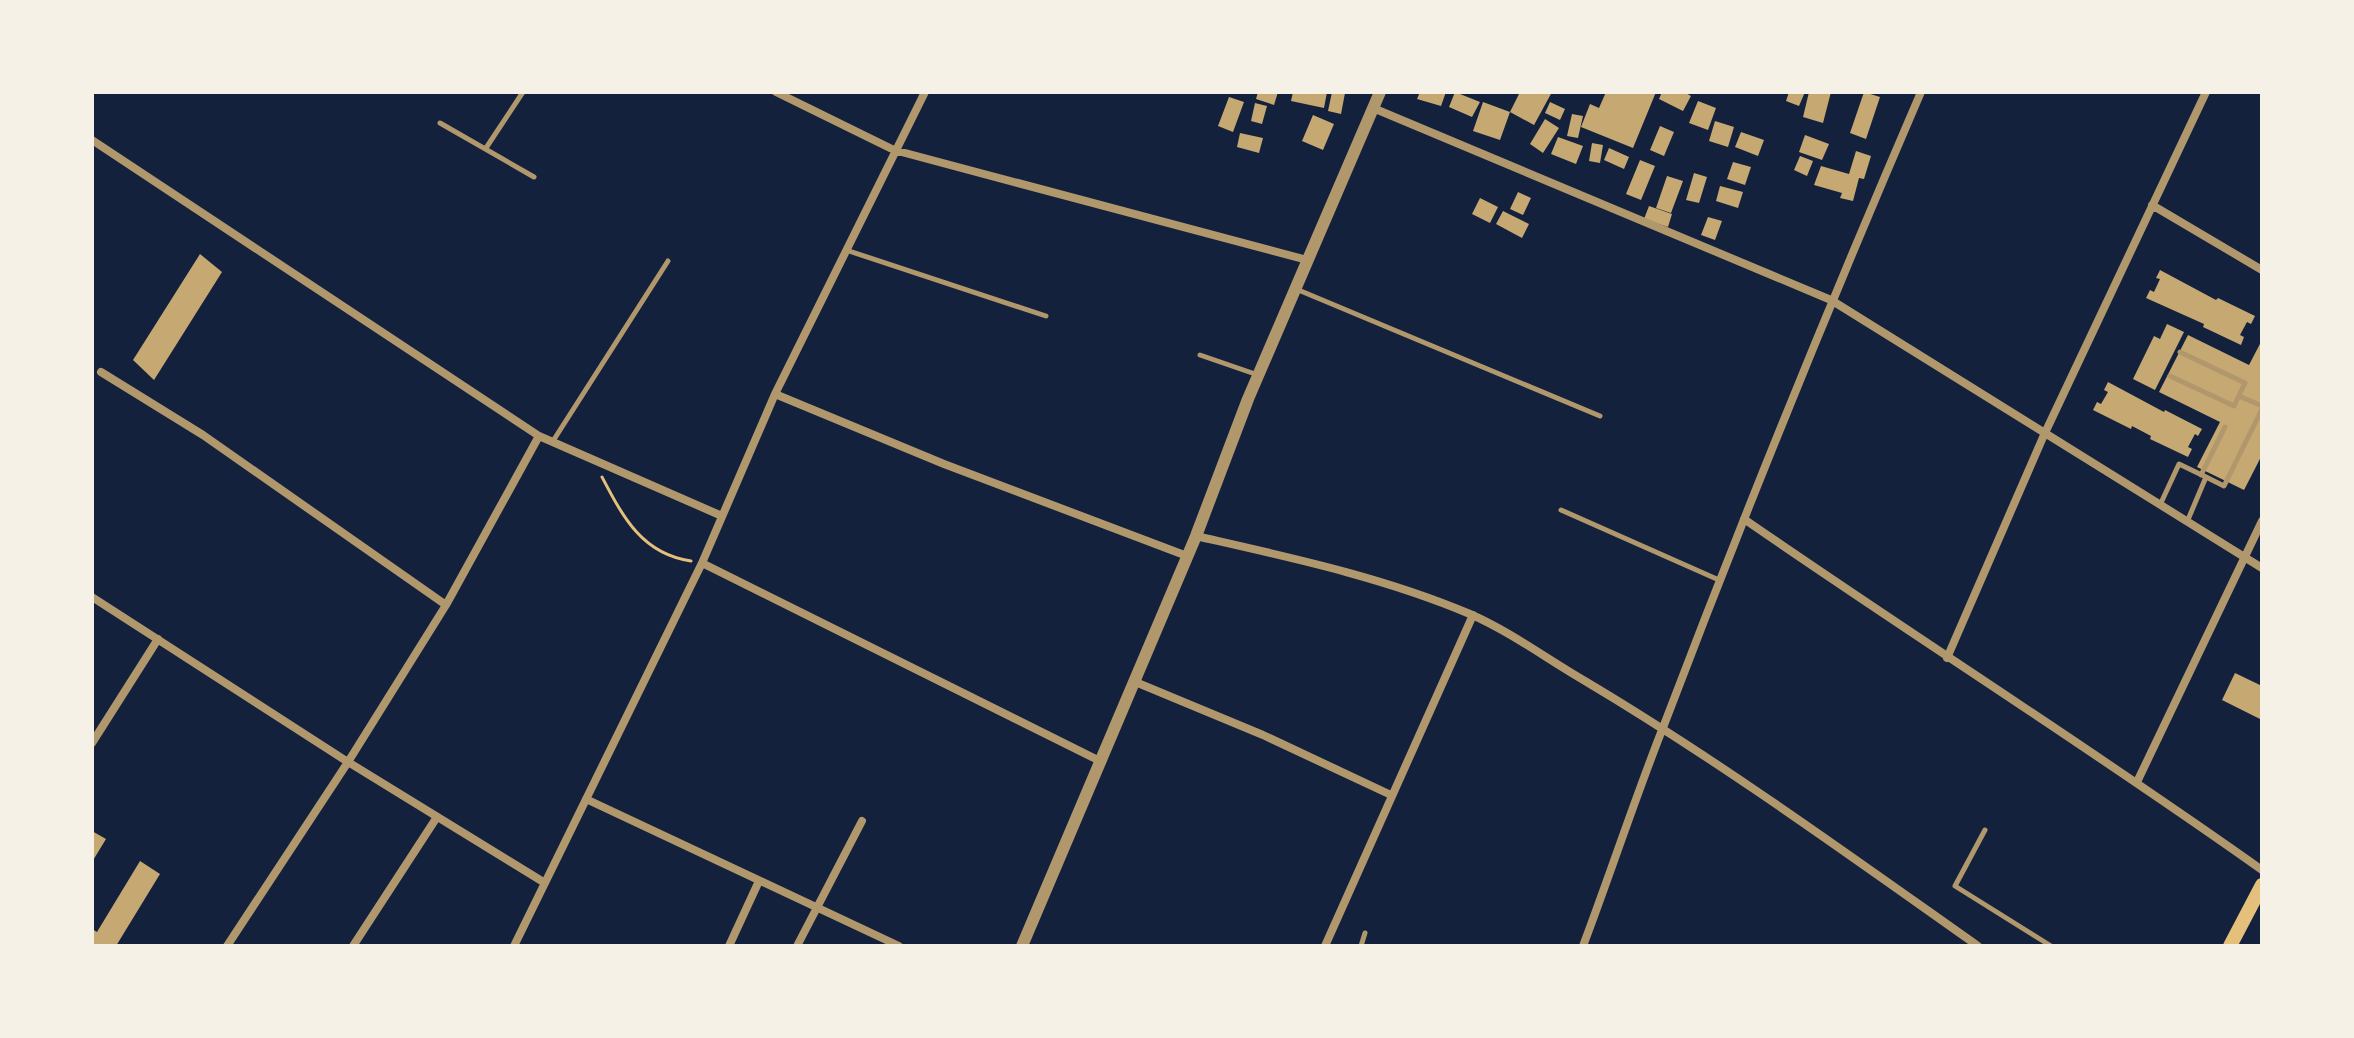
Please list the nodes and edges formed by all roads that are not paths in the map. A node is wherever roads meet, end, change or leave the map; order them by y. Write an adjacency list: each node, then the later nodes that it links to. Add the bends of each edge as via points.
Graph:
1 (523, 92): 10 (lane)
2 (776, 92): 11 (street)
3 (925, 92): 11 (street)
4 (1380, 92): 7 (street)
5 (1921, 92): 19 (street)
6 (2206, 92): 13 (street)
7 (1373, 108): 15 (street); 19 (street)
8 (440, 123): 10 (lane)
9 (92, 140): 34 (street)
10 (486, 148): 12 (lane)
11 (894, 150): 14 (street); 15 (street)
12 (534, 177)
13 (2152, 205): 17 (street); 33 (street)
14 (845, 250): 20 (lane); 28 (street)
15 (1307, 260): 18 (street)
16 (668, 261): 35 (lane)
17 (2262, 270)
18 (1295, 289): 26 (street); 31 (lane)
19 (1831, 300): 33 (street); 40 (street)
20 (1046, 316)
21 (2193, 346): 24 (lane)
22 (2180, 352): 24 (lane)
23 (1200, 355): 26 (lane)
24 (2189, 357): 29 (lane, via 2245,383)
25 (101, 372): 50 (street, via 203,435)
26 (1258, 376): 43 (street)
27 (2170, 376): 29 (lane, via 2234,406)
28 (775, 394): 39 (street); 44 (street)
29 (2239, 396): 30 (lane)
30 (2262, 408): 36 (lane, via 2224,486)
31 (1600, 416)
32 (2225, 427): 36 (lane)
33 (2044, 435): 37 (street); 53 (street)
34 (539, 436): 35 (street); 50 (street)
35 (553, 441): 39 (street)
36 (2204, 476): 37 (lane, via 2179,464); 42 (lane)
37 (2160, 506): 42 (street)
38 (1561, 510): 48 (lane)
39 (722, 516): 46 (street)
40 (1744, 519): 48 (street); 53 (street)
41 (2262, 521): 45 (street)
42 (2187, 523): 45 (street)
43 (1196, 536): 44 (street); 51 (street, via 1307,562)
44 (1187, 556): 54 (street)
45 (2244, 558): 47 (street); 59 (street)
46 (702, 563): 57 (street); 61 (street)
47 (2262, 568)
48 (1720, 581): 55 (street)
49 (92, 597): 52 (street)
50 (446, 605): 58 (street)
51 (1473, 615): 55 (street); 60 (street)
52 (158, 639): 56 (street); 58 (street)
53 (1947, 658): 59 (street)
54 (1133, 681): 57 (street); 60 (street)
55 (1663, 727): 71 (street); 81 (street)
56 (92, 743)
57 (1100, 761): 78 (street)
58 (348, 762): 62 (street); 72 (street)
59 (2137, 782): 65 (street)
60 (1391, 795): 79 (street)
61 (586, 799): 66 (street); 67 (street)
62 (437, 817): 67 (street); 73 (street)
63 (862, 821): 69 (street)
64 (1985, 830): 82 (lane, via 1955,886)
65 (2262, 870)
66 (759, 881): 69 (street); 75 (street)
67 (545, 883): 74 (street)
68 (2262, 885): 83 (main road)
69 (816, 908): 76 (street); 77 (street)
70 (1365, 933): 80 (lane)
71 (1584, 945)
72 (227, 946)
73 (353, 946)
74 (514, 946)
75 (729, 946)
76 (797, 946)
77 (899, 946)
78 (1022, 946)
79 (1325, 946)
80 (1361, 946)
81 (1978, 946)
82 (2051, 946)
83 (2230, 946)

